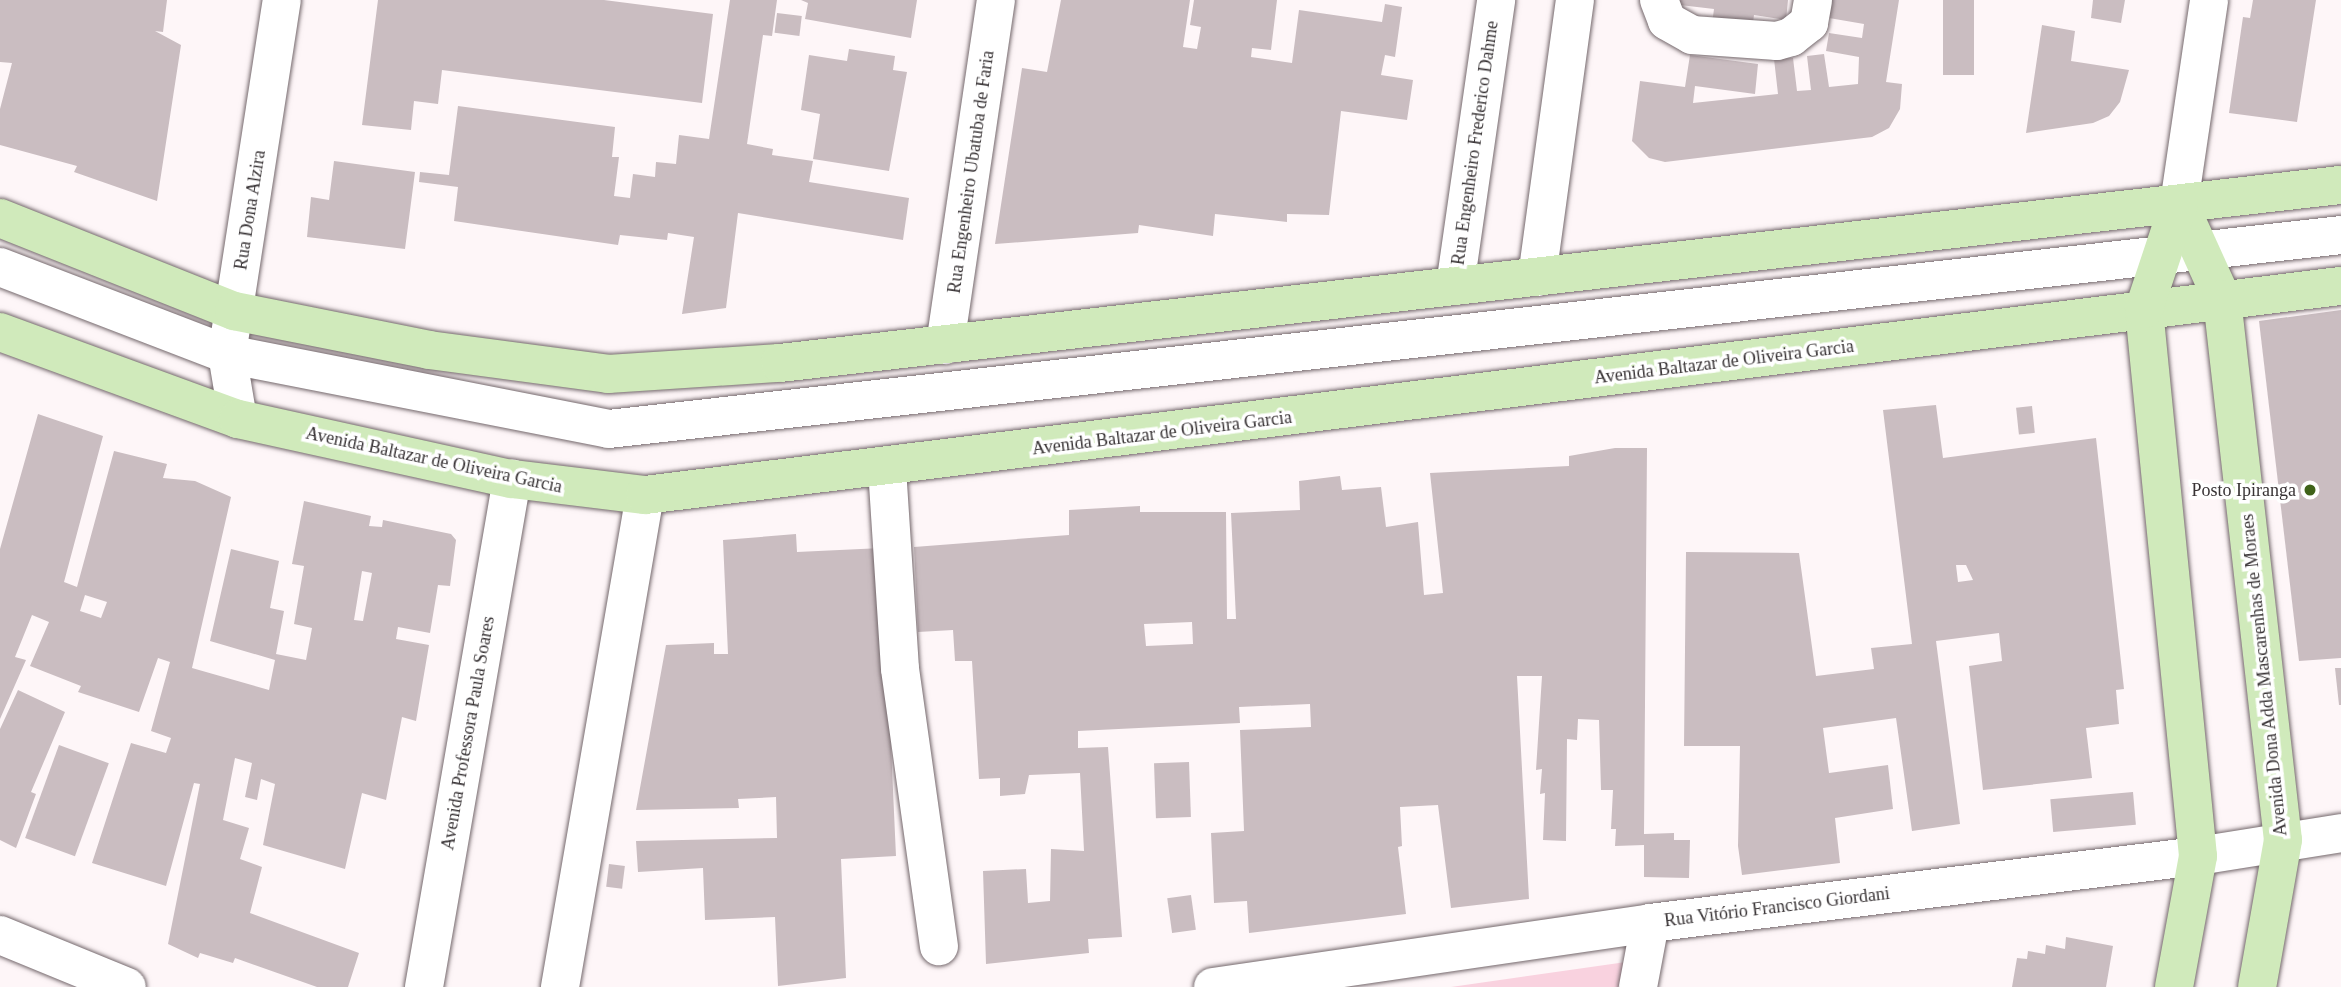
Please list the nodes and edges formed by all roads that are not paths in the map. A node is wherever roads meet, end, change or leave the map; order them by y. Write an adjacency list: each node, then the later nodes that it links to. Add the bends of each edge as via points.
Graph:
1 (282, 0): 20 (street, Rua Dona Alzira)
2 (996, 0): 22 (street, Rua Engenheiro Ubatuba de Faria)
3 (1496, 0): 16 (street, Rua Engenheiro Frederico Dahme)
4 (1576, 0): 15 (street)
5 (1659, 0): 6 (street, via 1667,21 1692,35 1777,41 1809,23)
6 (1813, 0)
7 (2209, 0): 9 (street)
8 (2341, 185): 9 (main road)
9 (2179, 204): 12 (main road, Avenida Dona Adda Mascarenhas de Moraes); 13 (main road); 15 (main road)
10 (0, 218): 20 (main road)
11 (2341, 235): 12 (street)
12 (2200, 251): 13 (street); 18 (main road, Avenida Dona Adda Mascarenhas de Moraes)
13 (2161, 257): 19 (main road); 23 (street, via 609,429)
14 (0, 267): 23 (street)
15 (1537, 277): 16 (main road)
16 (1455, 286): 22 (main road)
17 (2341, 286): 18 (main road, Avenida Baltazar de Oliveira Garcia)
18 (2222, 299): 19 (main road, Avenida Baltazar de Oliveira Garcia); 29 (main road, Avenida Dona Adda Mascarenhas de Moraes)
19 (2144, 309): 25 (main road, Avenida Baltazar de Oliveira Garcia); 30 (main road)
20 (234, 311): 22 (main road, via 429,350 608,374 711,370); 23 (street, Rua Dona Alzira)
21 (0, 331): 24 (main road, Avenida Baltazar de Oliveira Garcia)
22 (945, 345)
23 (227, 354): 24 (street, Rua Dona Alzira)
24 (238, 419): 26 (main road, Avenida Baltazar de Oliveira Garcia)
25 (887, 468): 27 (main road, Avenida Baltazar de Oliveira Garcia); 33 (street, via 900,669)
26 (512, 479): 27 (main road, Avenida Baltazar de Oliveira Garcia); 35 (street, Avenida Professora Paula Soares)
27 (645, 495): 36 (street)
28 (2341, 834): 29 (street, Rua Vitório Francisco Giordani)
29 (2284, 840): 30 (street, Rua Vitório Francisco Giordani); 40 (main road, Avenida Dona Adda Mascarenhas de Moraes)
30 (2198, 856): 31 (street, Rua Vitório Francisco Giordani); 39 (main road)
31 (1650, 923): 37 (street, Rua Vitório Francisco Giordani); 38 (street)
32 (0, 934): 34 (street)
33 (939, 946)
34 (127, 987)
35 (424, 987)
36 (560, 987)
37 (1213, 987)
38 (1638, 987)
39 (2174, 987)
40 (2258, 987)

